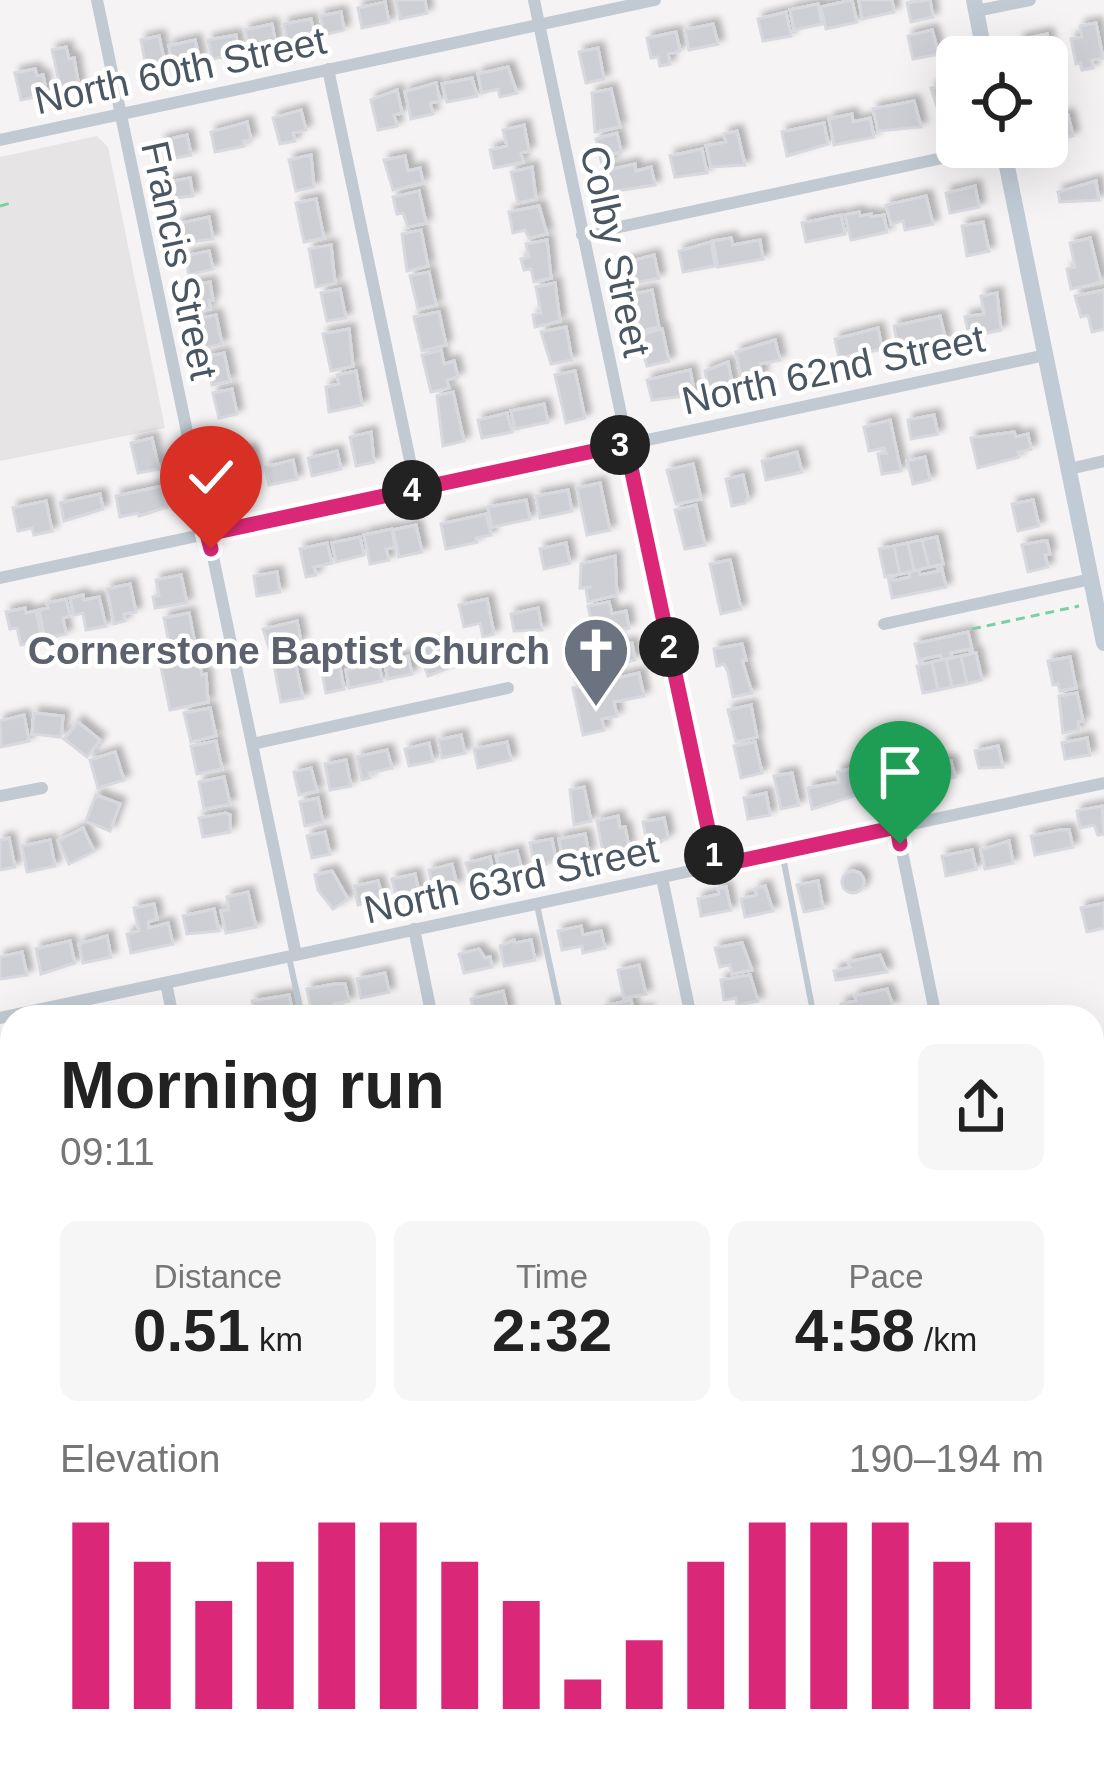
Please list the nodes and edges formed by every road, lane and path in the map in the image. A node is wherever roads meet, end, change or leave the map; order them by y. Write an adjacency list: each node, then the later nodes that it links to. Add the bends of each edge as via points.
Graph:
1 (97, 0): 9 (street, Francis Street)
2 (534, 0): 6 (street, Colby Street)
3 (655, 0): 6 (street, North 60th Street)
4 (1030, 0): 5 (street)
5 (975, 6): 7 (street)
6 (538, 24): 8 (street, North 60th Street); 15 (street, Colby Street)
7 (981, 36)
8 (328, 69): 9 (street, North 60th Street); 20 (street)
9 (119, 114): 10 (street, North 60th Street); 21 (street, Francis Street)
10 (0, 140)
11 (936, 159): 15 (street)
12 (1008, 168): 16 (street)
13 (10, 203): 14 (path)
14 (0, 206)
15 (582, 235): 17 (street, Colby Street)
16 (1046, 355): 17 (street, North 62nd Street); 19 (street)
17 (626, 444): 20 (street, North 62nd Street); 35 (street, Colby Street)
18 (1104, 461): 19 (street)
19 (1069, 469): 23 (street)
20 (416, 489): 21 (street, North 62nd Street)
21 (207, 534): 22 (street, North 62nd Street); 29 (street, Francis Street)
22 (0, 578)
23 (1091, 579): 25 (street); 27 (street)
24 (1079, 606): 26 (path)
25 (884, 624)
26 (972, 629)
27 (1104, 643)
28 (508, 688): 29 (street)
29 (252, 744): 39 (street, Francis Street)
30 (1104, 783): 33 (street, North 63rd Street)
31 (42, 788): 32 (street)
32 (0, 796)
33 (897, 827): 34 (street, North 63rd Street); 48 (street)
34 (782, 852): 35 (street, North 63rd Street); 47 (lane)
35 (716, 866): 36 (street, North 63rd Street)
36 (662, 878): 37 (street, North 63rd Street); 46 (street)
37 (537, 904): 38 (street, North 63rd Street); 45 (lane)
38 (414, 929): 39 (street, North 63rd Street); 44 (street)
39 (292, 956): 40 (street, North 63rd Street); 43 (lane)
40 (166, 982): 41 (street, North 63rd Street); 42 (street)
41 (75, 1005)
42 (171, 1005)
43 (300, 1005)
44 (430, 1005)
45 (558, 1005)
46 (688, 1005)
47 (812, 1005)
48 (934, 1005)

